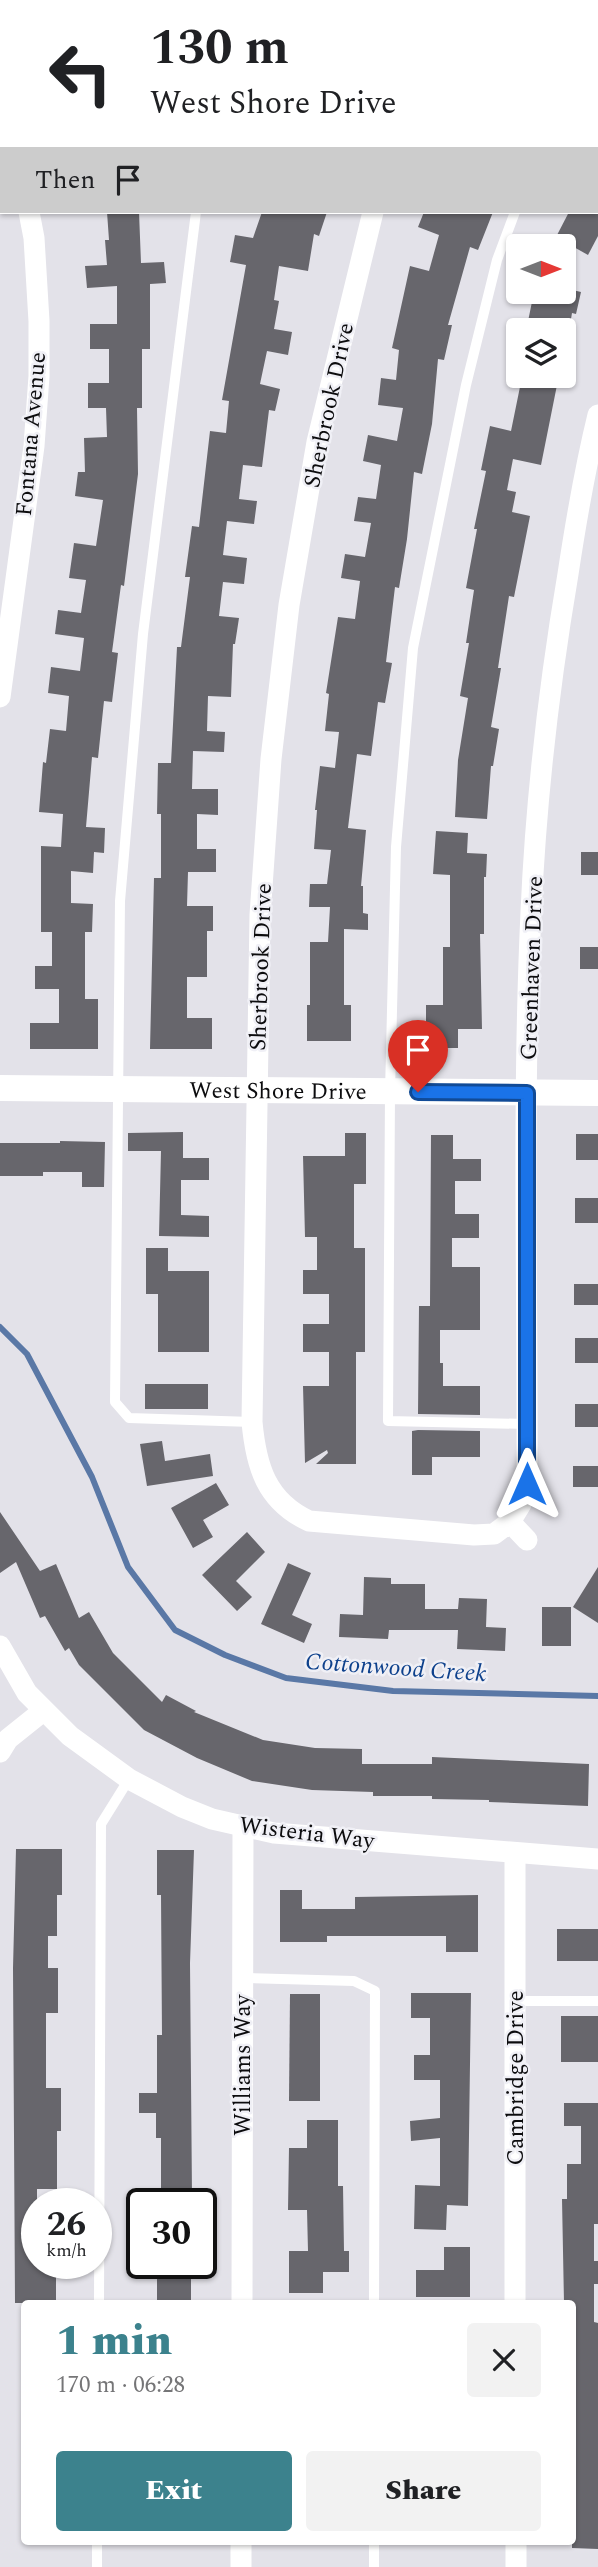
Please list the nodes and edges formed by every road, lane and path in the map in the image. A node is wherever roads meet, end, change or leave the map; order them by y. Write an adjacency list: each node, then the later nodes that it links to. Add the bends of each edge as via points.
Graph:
1 (30, 214): 6 (street, Fontana Avenue, via 39,376)
2 (196, 214): 8 (lane, via 130,771 120,901)
3 (373, 214): 9 (street, Sherbrook Drive, via 317,442 289,605 271,759 260,915)
4 (514, 214): 10 (lane, via 497,260 466,385 413,648 396,847)
5 (598, 415): 11 (street, Greenhaven Drive, via 554,655 543,747 531,913)
6 (0, 697)
7 (0, 1088): 8 (street, West Shore Drive)
8 (118, 1090): 9 (street, West Shore Drive); 13 (lane, via 115,1402 129,1418)
9 (257, 1091): 10 (street, West Shore Drive); 13 (street, Sherbrook Drive)
10 (390, 1092): 11 (street, West Shore Drive); 14 (lane, via 388,1420)
11 (527, 1093): 12 (street, West Shore Drive); 14 (street, Greenhaven Drive)
12 (598, 1093)
13 (253, 1422): 15 (street, Sherbrook Drive, via 254,1448 267,1485 286,1507 309,1521 474,1535 494,1534)
14 (527, 1424): 15 (street, Greenhaven Drive, via 527,1484)
15 (510, 1522): 16 (street)
16 (527, 1540)
17 (0, 1646): 18 (street, Wisteria Way)
18 (43, 1711): 19 (street, via 8,1739); 20 (street, Wisteria Way)
19 (0, 1752)
20 (129, 1780): 21 (street, Wisteria Way, via 182,1807); 27 (lane, via 101,1824)
21 (243, 1826): 22 (street, Wisteria Way, via 275,1833); 24 (street, Williams Way)
22 (515, 1853): 23 (street, Wisteria Way); 25 (street, Cambridge Drive)
23 (598, 1858)
24 (243, 1979): 28 (street, Williams Way); 29 (lane, via 354,1981 374,1991)
25 (515, 2001): 26 (lane); 30 (street, Cambridge Drive)
26 (598, 2001)
27 (99, 2300)
28 (242, 2300)
29 (374, 2300)
30 (515, 2300)
31 (97, 2545): 35 (lane)
32 (241, 2545): 36 (street)
33 (374, 2545): 37 (lane)
34 (516, 2545): 38 (street)
35 (97, 2567)
36 (241, 2567)
37 (374, 2567)
38 (516, 2567)

